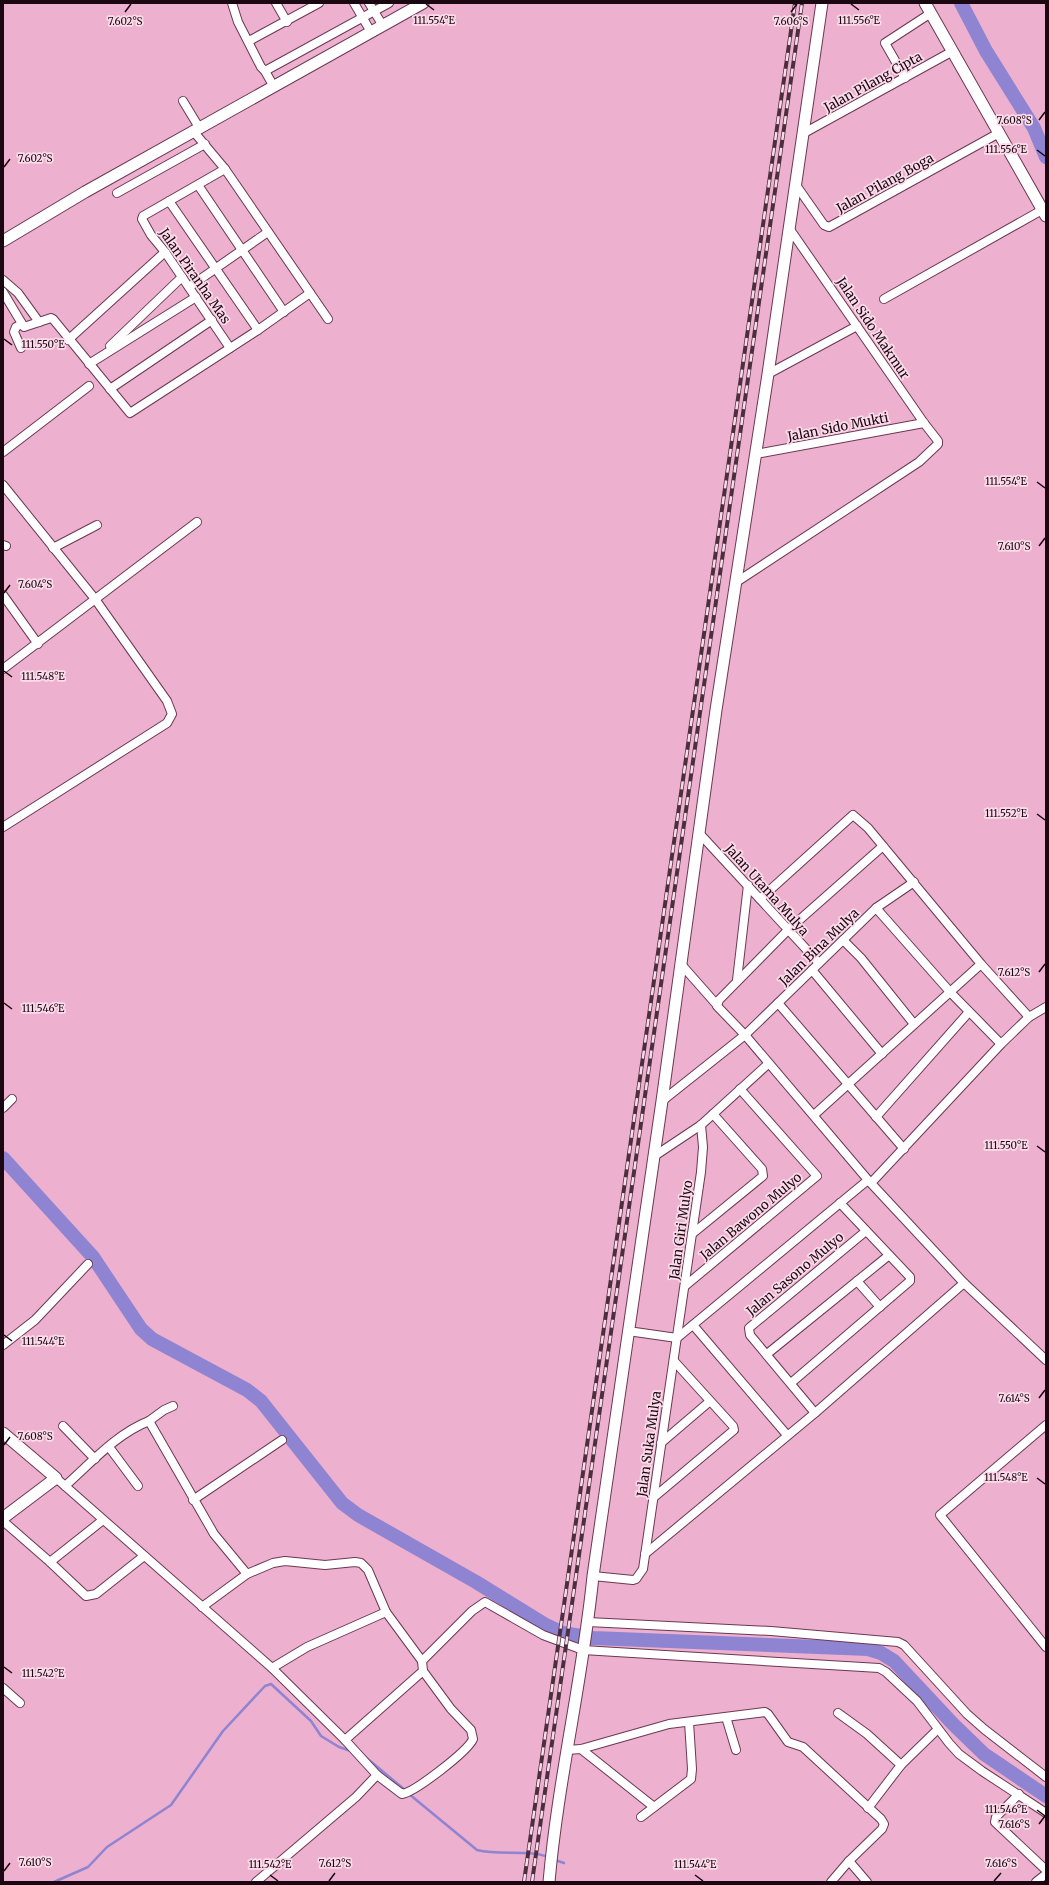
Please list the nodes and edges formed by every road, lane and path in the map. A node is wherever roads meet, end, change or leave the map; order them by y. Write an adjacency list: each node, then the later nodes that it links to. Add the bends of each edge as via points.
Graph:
1 (232, 3): 15 (street, via 238,22)
2 (276, 3): 12 (street)
3 (354, 3): 11 (street)
4 (368, 3): 10 (street)
5 (389, 3): 10 (street)
6 (424, 3): 13 (main road)
7 (822, 3): 22 (main road)
8 (317, 4): 12 (street)
9 (928, 8): 16 (main road); 18 (street, via 886,43)
10 (374, 12): 11 (street); 13 (street)
11 (363, 18): 14 (street); 17 (street)
12 (287, 22): 15 (street)
13 (383, 26): 14 (main road)
14 (371, 32): 19 (main road)
15 (249, 42): 17 (street)
16 (953, 51): 18 (street, Jalan Pilang Cipta); 23 (main road)
17 (263, 69): 19 (street)
18 (905, 78): 22 (street, Jalan Pilang Cipta)
19 (274, 87): 21 (main road)
20 (183, 101): 21 (street)
21 (197, 130): 24 (street); 33 (main road)
22 (804, 133): 27 (main road)
23 (999, 133): 27 (street, Jalan Pilang Boga, via 829,227 824,225); 30 (main road)
24 (205, 144): 25 (street); 28 (street)
25 (225, 169): 26 (street); 32 (street)
26 (198, 185): 29 (street); 34 (street)
27 (796, 185): 31 (main road)
28 (117, 193)
29 (169, 201): 35 (street, Jalan Piranha Mas, via 143,216 145,225); 36 (street)
30 (1044, 213): 43 (street)
31 (789, 228): 49 (street, Jalan Sido Makmur); 56 (main road)
32 (268, 232): 34 (street); 41 (street)
33 (3, 241)
34 (243, 250): 36 (street); 44 (street)
35 (165, 252): 37 (street, Jalan Piranha Mas); 51 (street)
36 (216, 268): 39 (street); 50 (street)
37 (182, 277): 39 (street, Jalan Piranha Mas); 54 (street)
38 (3, 280): 47 (street, via 18,293)
39 (189, 287): 42 (street, Jalan Piranha Mas)
40 (3, 292): 48 (street)
41 (310, 293): 44 (street); 46 (street)
42 (196, 297): 45 (street, Jalan Piranha Mas); 54 (street)
43 (884, 299)
44 (284, 312): 50 (street)
45 (212, 320): 53 (street, Jalan Piranha Mas); 58 (street)
46 (328, 320)
47 (39, 322): 48 (street, via 25,327); 51 (street, via 51,318)
48 (22, 324): 52 (street, via 16,327 14,332)
49 (857, 326): 56 (street); 59 (street, Jalan Sido Makmur)
50 (258, 330): 53 (street)
51 (68, 340): 55 (street)
52 (21, 348)
53 (230, 348): 58 (street, via 131,413 128,413)
54 (98, 357): 55 (street)
55 (89, 364): 58 (street)
56 (768, 374): 61 (main road)
57 (89, 386): 60 (street)
58 (110, 389)
59 (924, 423): 61 (street, Jalan Sido Mukti); 66 (street, Jalan Sido Makmur, via 938,441 937,447 919,462)
60 (3, 452)
61 (756, 454): 66 (main road)
62 (4, 488): 65 (street)
63 (197, 522): 68 (street)
64 (97, 525): 65 (street)
65 (53, 548): 68 (street)
66 (735, 583): 72 (main road)
67 (3, 595): 69 (street)
68 (95, 599): 69 (street); 71 (street, via 167,701 172,711 171,718 168,723)
69 (38, 644): 70 (street)
70 (3, 668)
71 (3, 827)
72 (698, 833): 75 (street, Jalan Utama Mulya); 81 (main road)
73 (883, 846): 74 (street); 76 (street, via 853,815); 78 (street)
74 (914, 882): 77 (street, Jalan Bina Mulya); 82 (street)
75 (748, 885): 76 (street, Jalan Utama Mulya); 84 (street)
76 (760, 899): 78 (street, Jalan Utama Mulya)
77 (876, 908): 79 (street, Jalan Bina Mulya); 85 (street)
78 (788, 930): 80 (street, Jalan Utama Mulya); 84 (street)
79 (843, 940): 80 (street, Jalan Bina Mulya); 91 (street, via 861,958)
80 (818, 963): 83 (street, Jalan Bina Mulya)
81 (680, 964): 87 (street); 99 (main road)
82 (981, 964): 85 (street); 90 (street)
83 (812, 970): 86 (street, Jalan Bina Mulya); 94 (street)
84 (737, 980): 87 (street)
85 (951, 993): 89 (street); 91 (street)
86 (778, 1003): 92 (street, Jalan Bina Mulya); 96 (street)
87 (717, 1005): 92 (street)
88 (1046, 1007): 90 (street)
89 (969, 1012): 93 (street); 103 (street)
90 (1029, 1017): 93 (street)
91 (914, 1024): 94 (street)
92 (745, 1035): 95 (street); 99 (street, Jalan Bina Mulya)
93 (1001, 1044): 105 (street)
94 (882, 1054): 96 (street)
95 (768, 1064): 97 (street); 102 (street)
96 (849, 1085): 102 (street); 103 (street)
97 (740, 1089): 101 (street); 115 (street, Jalan Bawono Mulyo, via 816,1176)
98 (12, 1099): 100 (street)
99 (662, 1101): 106 (main road)
100 (3, 1108)
101 (713, 1114): 104 (street); 110 (street, via 762,1169 763,1176)
102 (814, 1115): 107 (street)
103 (876, 1117): 105 (street)
104 (701, 1125): 106 (street); 110 (street, Jalan Giri Mulyo, via 703,1158)
105 (904, 1149): 107 (street)
106 (653, 1157): 118 (main road)
107 (870, 1181): 108 (street); 114 (street)
108 (840, 1203): 109 (street); 117 (street)
109 (866, 1231): 111 (street); 121 (street, Jalan Sasono Mulyo, via 749,1328 750,1335)
110 (692, 1234): 115 (street, Jalan Giri Mulyo)
111 (888, 1256): 113 (street); 116 (street, via 911,1279)
112 (88, 1264): 120 (street, via 35,1320)
113 (857, 1281): 116 (street); 121 (street)
114 (964, 1283): 122 (street); 127 (street)
115 (684, 1286): 119 (street, Jalan Giri Mulyo)
116 (880, 1307): 124 (street)
117 (693, 1325): 119 (street); 131 (street)
118 (628, 1331): 119 (street); 149 (main road)
119 (677, 1338): 123 (street, Jalan Suka Mulya)
120 (3, 1344)
121 (768, 1354): 124 (street, Jalan Sasono Mulyo)
122 (1046, 1360)
123 (674, 1361): 125 (street); 134 (street, Jalan Suka Mulya)
124 (791, 1383): 127 (street, Jalan Sasono Mulyo)
125 (709, 1402): 134 (street); 140 (street, via 734,1430)
126 (173, 1406): 128 (street)
127 (815, 1413): 131 (street)
128 (149, 1421): 135 (street, via 126,1433); 141 (street)
129 (1046, 1425): 154 (street, via 940,1515)
130 (63, 1426): 136 (street)
131 (787, 1435): 145 (street)
132 (5, 1437): 137 (main road)
133 (282, 1440): 141 (street)
134 (661, 1443): 140 (street, Jalan Suka Mulya)
135 (109, 1447): 136 (street); 139 (street)
136 (95, 1459): 138 (street)
137 (56, 1478): 138 (street); 142 (main road)
138 (66, 1486): 143 (street)
139 (138, 1486)
140 (653, 1498): 145 (street, Jalan Suka Mulya)
141 (193, 1500): 148 (street, via 214,1534)
142 (3, 1518)
143 (103, 1520): 146 (street); 147 (street)
144 (3, 1521): 147 (street)
145 (645, 1554): 149 (street, via 643,1569 636,1579)
146 (144, 1556): 147 (street, via 96,1594 89,1596 84,1595); 150 (street)
147 (50, 1562)
148 (248, 1574): 150 (street); 151 (street, via 280,1561 325,1565 360,1563 368,1570)
149 (593, 1576): 152 (main road)
150 (202, 1607): 156 (street)
151 (386, 1612): 155 (street); 156 (street, via 307,1647)
152 (588, 1624): 153 (main road); 170 (street, via 771,1630 898,1642 904,1645 966,1714)
153 (584, 1647): 155 (street, via 543,1635 485,1602 472,1611); 163 (street, via 705,1659 876,1667 886,1672 909,1693); 166 (main road)
154 (1046, 1647)
155 (422, 1661): 157 (street)
156 (272, 1668): 164 (street)
157 (423, 1671): 164 (street); 169 (street, via 451,1709 471,1730 473,1739 464,1752 408,1792 402,1794)
158 (3, 1688): 159 (street)
159 (20, 1703)
160 (838, 1713): 168 (street, via 867,1734)
161 (726, 1716): 162 (street); 167 (street); 173 (street, via 761,1712 768,1714 788,1742 803,1747)
162 (689, 1722): 165 (street, via 669,1724); 172 (street, via 692,1777)
163 (938, 1729): 168 (street); 171 (street, via 970,1763)
164 (345, 1740): 169 (street)
165 (582, 1748): 166 (street); 172 (street)
166 (567, 1750): 180 (main road)
167 (736, 1750)
168 (901, 1765): 173 (street)
169 (377, 1775): 179 (street, via 356,1797)
170 (1046, 1777)
171 (1019, 1794): 174 (street); 177 (street, via 996,1817 995,1822)
172 (654, 1806): 175 (street)
173 (868, 1808): 176 (street, via 884,1824 882,1830)
174 (1046, 1812)
175 (641, 1817)
176 (849, 1861): 181 (street); 182 (street)
177 (1046, 1870)
178 (1046, 1874): 183 (street)
179 (256, 1882)
180 (549, 1882)
181 (831, 1882)
182 (867, 1882)
183 (1036, 1882)

